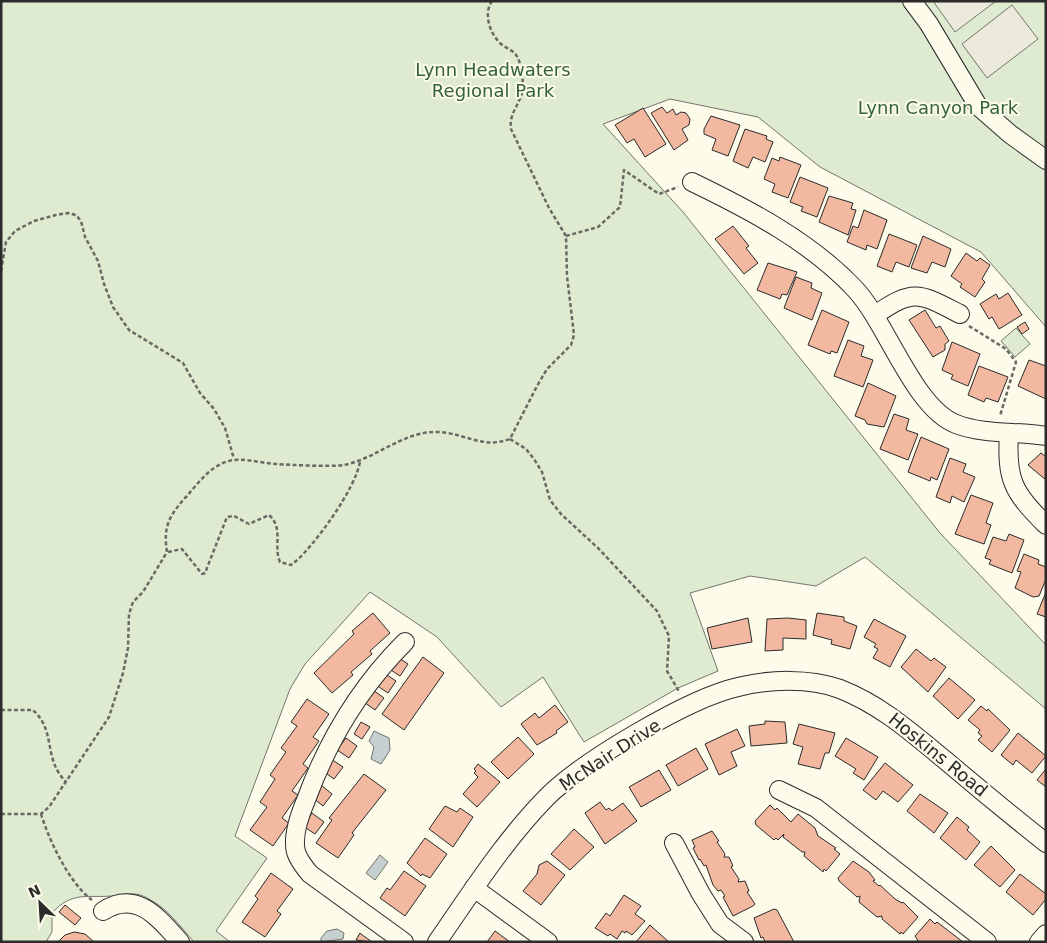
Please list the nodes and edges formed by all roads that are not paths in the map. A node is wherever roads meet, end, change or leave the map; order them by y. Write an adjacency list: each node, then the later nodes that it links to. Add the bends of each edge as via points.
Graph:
1 (912, 1): 2 (street, via 978,106)
2 (1046, 160)
3 (692, 182): 5 (street, via 735,203 815,252 857,291)
4 (960, 314): 5 (street, via 922,296 909,296)
5 (875, 315): 6 (street, via 926,400 941,414 955,424)
6 (1002, 432): 7 (street); 8 (street, via 1010,477 1022,499)
7 (1046, 436)
8 (1046, 525)
9 (405, 642): 18 (street, via 371,681 328,746 303,806 295,850 310,874)
10 (820, 685): 13 (street, Hoskins Road, via 838,688 876,706); 14 (street, McNair Drive, via 757,683 711,695 612,749 548,796)
11 (779, 790): 22 (street, via 816,808)
12 (674, 843): 21 (street, via 720,924)
13 (1046, 843)
14 (474, 888): 19 (street, McNair Drive); 20 (street)
15 (104, 910): 17 (street, via 121,902 142,907 155,915)
16 (1046, 934): 23 (street)
17 (180, 942)
18 (404, 942)
19 (437, 942)
20 (548, 942)
21 (744, 942)
22 (987, 942)
23 (1039, 942)

